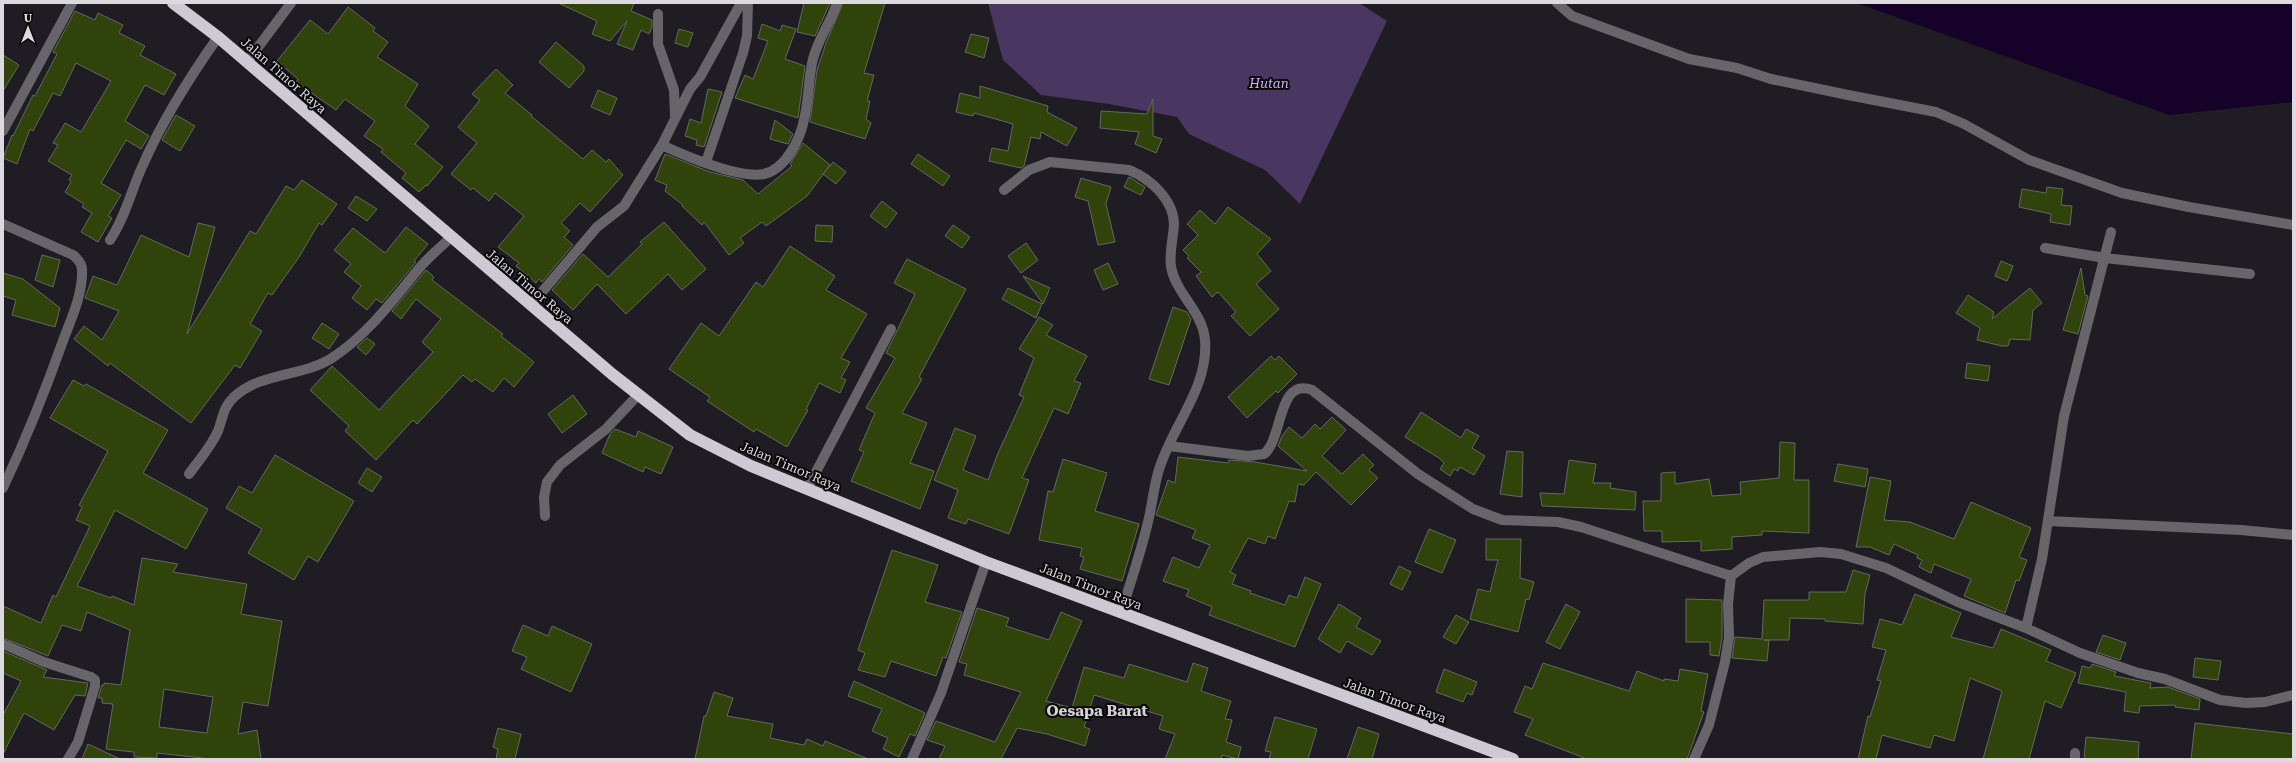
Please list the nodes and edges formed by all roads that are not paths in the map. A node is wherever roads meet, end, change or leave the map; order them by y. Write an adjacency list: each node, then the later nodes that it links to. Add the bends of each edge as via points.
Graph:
1 (72, 3): 12 (street)
2 (173, 3): 9 (highway, Jalan Timor Raya)
3 (291, 3): 10 (street)
4 (741, 3): 11 (street)
5 (748, 3): 14 (street, via 747,36 743,53)
6 (837, 3): 14 (street, via 812,60 804,121 795,146 782,163 764,174 749,174)
7 (1557, 3): 17 (street, via 1572,16 1689,59 1737,68 1771,79 1848,96 1936,112 1964,124 2029,160 2122,193)
8 (658, 14): 11 (street, via 658,44 674,90)
9 (218, 37): 10 (highway, Jalan Timor Raya); 20 (street, via 197,66 164,122)
10 (247, 62): 19 (highway, Jalan Timor Raya)
11 (675, 118): 13 (street)
12 (3, 131)
13 (662, 145): 14 (street); 24 (street, via 624,206 597,227)
14 (706, 162)
15 (1004, 190): 27 (street, via 1029,170 1044,163 1057,161 1128,170 1145,178 1165,198 1172,212 1174,224 1171,268 1180,289 1200,320 1206,347 1201,374)
16 (3, 224): 29 (street, via 73,255 78,259 82,269 81,286 74,312 26,438)
17 (2293, 225)
18 (2111, 232): 22 (street)
19 (450, 238): 24 (highway, Jalan Timor Raya); 28 (street, via 423,264 376,321 331,358 298,372 247,386 234,397 224,409 217,432 207,450)
20 (110, 240)
21 (2045, 248): 22 (street)
22 (2105, 258): 23 (street); 32 (street, via 2064,416)
23 (2250, 274)
24 (531, 305): 26 (highway, Jalan Timor Raya)
25 (891, 329): 30 (street)
26 (638, 395): 30 (highway, Jalan Timor Raya, via 690,435 751,466); 31 (street, via 606,429 560,465 547,482 544,497)
27 (1169, 446): 35 (street, via 1248,456 1264,454 1272,446 1290,395 1300,388 1306,388 1312,390 1418,474 1454,499 1486,516 1502,520 1558,522 1581,527); 36 (street, via 1158,473 1146,531)
28 (189, 474)
29 (3, 488)
30 (807, 490): 34 (highway, Jalan Timor Raya)
31 (545, 516)
32 (2048, 521): 33 (street); 37 (street)
33 (2293, 535)
34 (986, 562): 36 (highway, Jalan Timor Raya); 41 (street, via 941,693)
35 (1731, 576): 37 (street, via 1749,563 1763,558 1820,552 1841,554 1886,568 1958,602); 43 (street, via 1728,604 1729,637 1725,662 1708,725)
36 (1121, 613): 42 (highway, Jalan Timor Raya)
37 (2026, 628): 39 (street, via 2080,653 2138,673 2165,679 2220,700 2259,702)
38 (3, 644): 40 (street, via 44,662 91,676 95,680 78,742)
39 (2293, 695)
40 (68, 759)
41 (912, 759)
42 (1513, 759)
43 (1694, 759)

